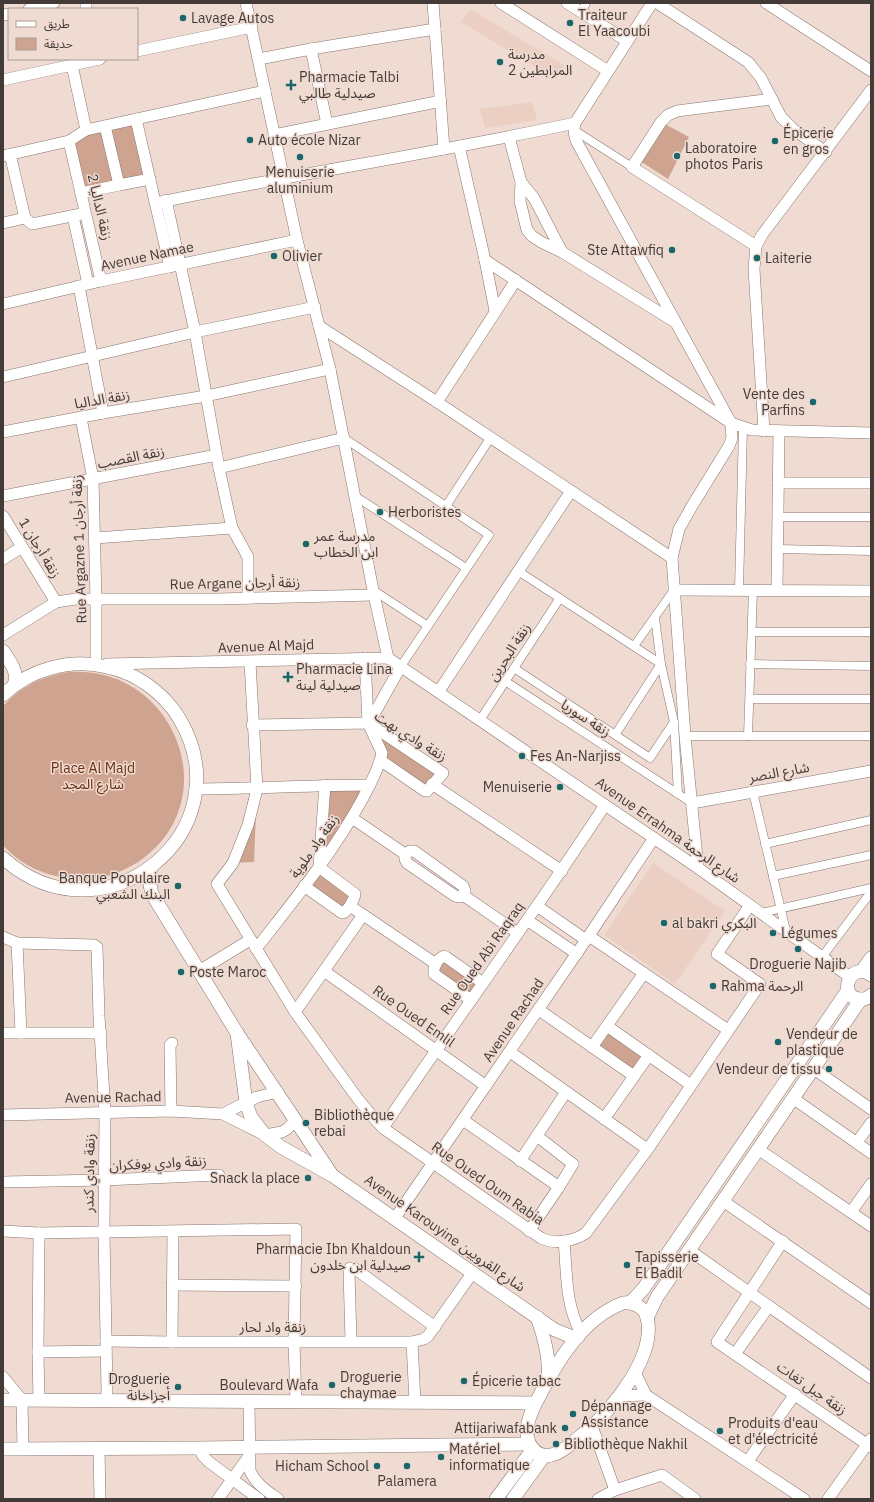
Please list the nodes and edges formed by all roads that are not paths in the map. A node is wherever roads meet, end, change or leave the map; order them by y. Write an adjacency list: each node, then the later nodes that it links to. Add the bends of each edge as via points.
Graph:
1 (54, 3): 10 (street)
2 (246, 3): 11 (street)
3 (433, 3): 12 (street)
4 (501, 3): 19 (street)
5 (566, 3): 9 (street)
6 (652, 3): 13 (street)
7 (657, 3): 24 (street, via 748,62 761,78)
8 (766, 3): 20 (street)
9 (584, 7): 13 (street)
10 (33, 8)
11 (252, 27): 15 (street); 16 (street)
12 (435, 29): 14 (street); 25 (street)
13 (627, 41): 19 (street)
14 (311, 49): 16 (street); 27 (street)
15 (138, 51)
16 (259, 59): 23 (street)
17 (93, 60): 18 (street)
18 (72, 66): 21 (street); 30 (street)
19 (608, 71): 29 (street)
20 (871, 71)
21 (3, 80)
22 (871, 90): 36 (street)
23 (265, 91): 26 (street); 31 (street)
24 (772, 99): 36 (street, via 781,117 794,130); 38 (street, via 668,115)
25 (441, 101): 27 (street); 35 (street)
26 (136, 119): 28 (street); 40 (street)
27 (327, 124): 31 (street)
28 (106, 126): 30 (street); 42 (street)
29 (574, 126): 32 (street); 38 (street); 60 (street, via 574,138 578,146)
30 (86, 130): 33 (street)
31 (274, 135): 39 (street)
32 (509, 137): 34 (street); 41 (street)
33 (70, 140): 37 (street); 43 (street, زنقة الداليا 2)
34 (458, 146): 35 (street); 52 (street)
35 (444, 149): 39 (street)
36 (826, 152): 50 (street)
37 (7, 155): 47 (street)
38 (632, 167): 50 (street)
39 (284, 177): 44 (street); 49 (street)
40 (150, 179): 42 (street); 44 (street)
41 (521, 182): 51 (street, via 534,198); 51 (street, via 520,201 527,230 541,242)
42 (119, 185): 43 (street)
43 (81, 193): 45 (street, زنقة الداليا 2)
44 (161, 202): 53 (street)
45 (86, 213): 46 (street); 55 (street, زنقة الداليا 2)
46 (73, 216): 47 (street, via 32,224); 56 (street, زنقة الداليا 2)
47 (25, 218): 48 (street)
48 (3, 223)
49 (297, 240): 53 (street, Avenue Namae); 58 (street)
50 (756, 246): 72 (street, via 754,269)
51 (562, 252): 60 (street)
52 (485, 260): 54 (street); 59 (street)
53 (175, 265): 55 (street, Avenue Namae); 62 (street)
54 (516, 280): 59 (street); 70 (street)
55 (101, 281): 56 (street, Avenue Namae)
56 (84, 285): 57 (street, Avenue Namae); 63 (street, زنقة الداليا 2)
57 (3, 304)
58 (315, 307): 61 (street); 62 (street)
59 (495, 311): 67 (street)
60 (676, 323): 70 (street)
61 (319, 326): 64 (street); 67 (street)
62 (195, 332): 63 (street); 66 (street)
63 (93, 357): 65 (street); 68 (street, زنقة الداليا 2)
64 (330, 369): 66 (street, زنقة الداليا); 77 (street)
65 (3, 377)
66 (206, 396): 68 (street, زنقة الداليا); 78 (street)
67 (437, 402): 76 (street)
68 (103, 413): 69 (street, زنقة الداليا)
69 (81, 418): 74 (street, زنقة الداليا); 80 (street, Rue Argazne 1 زنقة أرجان)
70 (732, 423): 71 (street); 95 (street, via 729,446 679,529)
71 (743, 428): 72 (street); 99 (street)
72 (764, 431): 73 (street)
73 (778, 431): 75 (street); 81 (street)
74 (3, 432)
75 (871, 433)
76 (490, 437): 83 (street); 86 (street)
77 (344, 438): 79 (street); 85 (street); 86 (street)
78 (217, 455): 79 (street); 80 (street, زنقة القصب)
79 (219, 468): 90 (street)
80 (94, 479): 84 (street, زنقة القصب); 91 (street, Rue Argazne 1 زنقة أرجان)
81 (778, 483): 82 (street); 88 (street)
82 (871, 483)
83 (571, 491): 95 (street); 98 (street)
84 (3, 496)
85 (355, 496): 97 (street); 104 (street)
86 (446, 506): 97 (street, via 489,535)
87 (3, 516): 92 (street, زنقة أرجان 1)
88 (778, 517): 89 (street); 93 (street)
89 (871, 517)
90 (232, 528): 91 (street); 105 (street, via 248,557)
91 (95, 538): 107 (street, Rue Argazne 1 زنقة أرجان)
92 (22, 547): 96 (street); 108 (street, زنقة أرجان 1)
93 (777, 549): 94 (street); 102 (street)
94 (871, 550)
95 (672, 558): 100 (street)
96 (3, 559)
97 (466, 568): 110 (street)
98 (518, 571): 106 (street); 129 (street)
99 (739, 589): 100 (street); 101 (street)
100 (674, 590): 109 (street); 138 (street)
101 (753, 590): 102 (street); 111 (street)
102 (777, 590): 103 (street)
103 (871, 591)
104 (373, 593): 105 (street, Rue Argane زنقة أرجان); 110 (street); 117 (street)
105 (248, 598): 107 (street, Rue Argane زنقة أرجان)
106 (560, 598): 114 (street); 124 (street, زنقة البحرين)
107 (96, 599): 108 (street); 118 (street, Rue Argazne 1 زنقة أرجان)
108 (56, 602): 113 (street)
109 (655, 618): 114 (street); 120 (street)
110 (428, 626): 122 (street)
111 (752, 632): 112 (street); 121 (street)
112 (871, 632)
113 (3, 635)
114 (634, 646): 120 (street)
115 (3, 651): 125 (street)
116 (365, 658): 117 (street, Avenue Al Majd); 119 (street, Avenue Al Majd); 135 (street)
117 (388, 658): 122 (street, Avenue Errahma شارع الرحمة)
118 (96, 660): 119 (street, Avenue Al Majd, via 144,664); 126 (street, via 58,666); 147 (street, via 139,679 156,691 172,709 191,747)
119 (250, 662): 136 (street, Rue Oued Oum Rabia)
120 (661, 664): 134 (street); 137 (street)
121 (750, 664): 123 (street); 131 (street)
122 (401, 666): 129 (street, Avenue Errahma شارع الرحمة); 135 (street)
123 (871, 666)
124 (514, 668): 127 (street, زنقة البحرين); 137 (street, زنقة سوريا)
125 (15, 669): 126 (street); 128 (street, via 17,677)
126 (31, 676): 128 (street)
127 (505, 681): 133 (street, زنقة البحرين); 149 (street, زنقة سوريا)
128 (14, 686): 130 (street)
129 (439, 691): 133 (street, Avenue Errahma شارع الرحمة)
130 (3, 695)
131 (750, 699): 132 (street); 139 (street)
132 (871, 699)
133 (480, 720): 151 (street, Avenue Errahma شارع الرحمة)
134 (674, 722): 137 (street, زنقة سوريا, via 650,758); 149 (street)
135 (368, 724): 136 (street, زنقة وادي بهت); 141 (street); 144 (street, زنقة وادي بهت, via 442,771 443,773)
136 (252, 725): 146 (street, Rue Oued Oum Rabia)
137 (615, 735)
138 (685, 736): 139 (street); 150 (street)
139 (748, 736): 140 (street)
140 (871, 736)
141 (381, 756): 144 (street, via 425,792); 145 (street, زنقة واد ملوية)
142 (871, 771): 148 (street, شارع النصر)
143 (325, 784): 145 (street); 146 (street); 159 (street)
144 (432, 784): 161 (street)
145 (370, 785): 152 (street, زنقة واد ملوية)
146 (257, 789): 147 (street); 180 (street, Rue Oued Oum Rabia, via 248,825 233,863 217,884)
147 (195, 790): 158 (street, via 182,831 172,847)
148 (753, 792): 150 (street, شارع النصر); 155 (street)
149 (678, 794): 150 (street, زنقة سوريا)
150 (692, 803): 160 (street)
151 (605, 805): 154 (street, Avenue Errahma شارع الرحمة); 161 (street, Rue Oued Abi Raqraq)
152 (352, 818): 159 (street, زنقة واد ملوية); 176 (street, via 405,854 412,851 420,856 463,886 463,895)
153 (871, 820): 155 (street)
154 (654, 838): 160 (street, Avenue Errahma شارع الرحمة); 178 (street, Avenue Rachad)
155 (765, 844): 162 (street)
156 (871, 855): 162 (street)
157 (3, 858): 163 (street, via 31,878 59,888 92,890)
158 (151, 867): 163 (street); 167 (street, Avenue Karouyine شارع القرويين, via 149,880)
159 (319, 867): 164 (street, زنقة واد ملوية); 169 (street, via 355,894)
160 (698, 868): 168 (street, Avenue Errahma شارع الرحمة)
161 (562, 871): 170 (street, Rue Oued Abi Raqraq)
162 (773, 876): 171 (street)
163 (131, 879): 167 (street, Avenue Karouyine شارع القرويين)
164 (304, 886): 169 (street, via 342,913); 180 (street, زنقة واد ملوية)
165 (871, 888): 171 (street)
166 (871, 892): 182 (street)
167 (152, 894): 185 (street, Avenue Karouyine شارع القرويين)
168 (750, 905): 172 (street, Avenue Errahma شارع الرحمة); 197 (street, Rue Oued Oum Rabia, via 717,954 760,984)
169 (350, 906): 173 (street)
170 (537, 906): 174 (street, Rue Oued Abi Raqraq); 178 (street)
171 (781, 908): 172 (street); 175 (street)
172 (761, 913): 175 (street, Avenue Errahma شارع الرحمة)
173 (363, 915): 184 (street); 186 (street)
174 (527, 920): 176 (street, Rue Oued Abi Raqraq); 181 (street)
175 (786, 931): 182 (street, Avenue Errahma شارع الرحمة)
176 (518, 933): 190 (street, Rue Oued Abi Raqraq)
177 (3, 937): 179 (street)
178 (588, 938): 181 (street, Avenue Rachad); 187 (street)
179 (17, 943): 199 (street); 200 (street, زنقة وادي كندر, via 97,946)
180 (253, 944): 185 (street); 195 (street, Rue Oued Oum Rabia)
181 (577, 954): 194 (street, Avenue Rachad)
182 (822, 958): 189 (street, Avenue Errahma شارع الرحمة)
183 (871, 958): 188 (street)
184 (436, 964): 190 (street, via 442,957 446,957); 193 (street, via 434,974)
185 (200, 971): 201 (street, Avenue Karouyine شارع القرويين)
186 (324, 971): 195 (street); 204 (street, Rue Oued Emlil)
187 (644, 973): 196 (street); 197 (street)
188 (866, 973): 189 (street, via 856,972)
189 (850, 977): 191 (street)
190 (483, 983): 193 (street, Rue Oued Abi Raqraq)
191 (848, 990): 192 (street, via 853,997); 256 (street, via 644,1288)
192 (866, 997): 207 (street)
193 (471, 1000): 204 (street, Rue Oued Abi Raqraq)
194 (539, 1010): 203 (street); 205 (street, Avenue Rachad)
195 (295, 1012): 224 (street, Rue Oued Oum Rabia, via 358,1099)
196 (607, 1026): 203 (street); 206 (street)
197 (728, 1030): 209 (street, Rue Oued Oum Rabia)
198 (3, 1033): 199 (street)
199 (21, 1033): 200 (street)
200 (101, 1033): 217 (street, زنقة وادي كندر)
201 (237, 1033): 211 (street, Avenue Karouyine شارع القرويين); 214 (street, Avenue Karouyine شارع القرويين)
202 (172, 1043): 216 (street)
203 (592, 1046): 208 (street)
204 (435, 1050): 210 (street, Rue Oued Emlil); 224 (street, Rue Oued Abi Raqraq)
205 (510, 1052): 210 (street, Avenue Rachad); 212 (street)
206 (649, 1055): 208 (street); 209 (street)
207 (814, 1069): 213 (street); 215 (street)
208 (634, 1076): 220 (street)
209 (691, 1085): 228 (street, Rue Oued Oum Rabia)
210 (486, 1086): 222 (street, Avenue Rachad)
211 (278, 1092): 214 (street, Avenue Rachad, via 266,1094); 221 (street, Avenue Karouyine شارع القرويين)
212 (566, 1092): 220 (street); 226 (street)
213 (794, 1099): 227 (street); 229 (street)
214 (246, 1103): 218 (street, Avenue Rachad); 225 (street, Avenue Karouyine شارع القرويين, via 256,1126)
215 (871, 1109)
216 (172, 1111): 217 (street, Avenue Rachad); 218 (street, Avenue Rachad)
217 (105, 1112): 219 (street, Avenue Rachad); 235 (street, زنقة وادي كندر)
218 (223, 1114): 225 (street, Avenue Rachad)
219 (3, 1115)
220 (604, 1119): 228 (street)
221 (296, 1120): 225 (street, via 282,1132); 234 (street, Avenue Karouyine شارع القرويين)
222 (463, 1120): 231 (street); 232 (street, Avenue Rachad)
223 (871, 1123): 227 (street)
224 (383, 1128): 232 (street, Rue Oued Oum Rabia)
225 (265, 1135): 234 (street, Avenue Karouyine شارع القرويين, via 281,1147)
226 (537, 1136): 231 (street); 238 (street, via 573,1162)
227 (857, 1143): 230 (street)
228 (647, 1149): 248 (street, Rue Oued Oum Rabia, via 586,1233 574,1240)
229 (758, 1149): 239 (street); 240 (street)
230 (871, 1154)
231 (520, 1161): 238 (street)
232 (434, 1163): 241 (street, Avenue Rachad); 243 (street, Rue Oued Oum Rabia)
233 (219, 1175): 235 (street, زنقة وادي بوفكران)
234 (333, 1176): 241 (street, Avenue Karouyine شارع القرويين)
235 (104, 1180): 236 (street, زنقة وادي بوفكران); 245 (street, زنقة وادي كندر)
236 (3, 1182)
237 (871, 1184): 240 (street)
238 (559, 1187): 243 (street)
239 (723, 1201): 249 (street); 250 (street)
240 (851, 1212): 242 (street)
241 (395, 1218): 251 (street, Avenue Karouyine شارع القرويين)
242 (871, 1226)
243 (529, 1230): 248 (street, Rue Oued Oum Rabia, via 546,1240)
244 (3, 1231): 247 (street)
245 (104, 1232): 246 (street); 247 (street); 266 (street, زنقة وادي كندر)
246 (173, 1232): 252 (street); 253 (street, via 296,1229)
247 (38, 1233): 267 (street)
248 (564, 1241): 261 (street, via 570,1304)
249 (783, 1242): 254 (street); 255 (street)
250 (688, 1250): 254 (street); 259 (street, via 657,1297)
251 (473, 1272): 258 (street, Avenue Karouyine شارع القرويين); 260 (street, زنقة واد لحار)
252 (172, 1285): 253 (street); 263 (street)
253 (296, 1286): 264 (street)
254 (750, 1292): 257 (street); 268 (street, زنقة جبل تغات, via 717,1342)
255 (870, 1302)
256 (630, 1303): 259 (street, via 641,1308); 261 (street, via 618,1305 608,1311)
257 (769, 1306): 268 (street); 272 (street)
258 (538, 1317): 261 (street, Avenue Karouyine شارع القرويين, via 555,1330 570,1336); 271 (street, via 546,1349)
259 (647, 1318): 269 (street, via 644,1351)
260 (435, 1327): 262 (street, via 352,1268 349,1271); 265 (street, زنقة واد لحار, via 424,1339)
261 (580, 1335): 271 (street)
262 (351, 1341): 264 (street, زنقة واد لحار); 265 (street, زنقة واد لحار)
263 (172, 1342): 264 (street, زنقة واد لحار); 266 (street, زنقة واد لحار)
264 (294, 1342): 281 (street)
265 (412, 1342): 282 (street)
266 (106, 1346): 267 (street, زنقة واد لحار); 279 (street, زنقة وادي كندر)
267 (38, 1352): 278 (street)
268 (735, 1354): 273 (street, زنقة جبل تغات)
269 (636, 1372): 274 (street); 275 (street)
270 (3, 1377): 277 (street)
271 (548, 1378): 283 (street)
272 (871, 1378)
273 (795, 1394): 285 (street, زنقة جبل تغات); 293 (street)
274 (646, 1395): 275 (street); 293 (street)
275 (620, 1396): 284 (street)
276 (3, 1400): 277 (street, Boulevard Wafa)
277 (22, 1400): 278 (street, Boulevard Wafa); 290 (street)
278 (39, 1400): 279 (street, Boulevard Wafa)
279 (106, 1400): 280 (street, Boulevard Wafa)
280 (249, 1401): 281 (street, Boulevard Wafa); 291 (street)
281 (296, 1401): 282 (street, Boulevard Wafa)
282 (415, 1402): 283 (street, Boulevard Wafa)
283 (535, 1403): 286 (street, via 527,1432)
284 (592, 1426): 292 (street, via 566,1447 551,1456); 295 (street)
285 (870, 1443): 305 (street)
286 (531, 1446): 291 (street); 292 (street); 300 (street)
287 (99, 1448): 288 (street); 290 (street); 296 (street)
288 (199, 1448): 291 (street); 294 (street, via 209,1462)
289 (3, 1449): 290 (street)
290 (23, 1449)
291 (249, 1452): 294 (street); 299 (street, via 250,1471 254,1479)
292 (544, 1456): 301 (street)
293 (748, 1461): 304 (street)
294 (233, 1480): 297 (street); 298 (street)
295 (615, 1490): 302 (street); 303 (street, via 662,1475)
296 (100, 1499)
297 (218, 1499)
298 (259, 1499)
299 (278, 1499)
300 (496, 1499)
301 (514, 1499)
302 (598, 1499)
303 (695, 1499)
304 (804, 1499)
305 (828, 1499)

